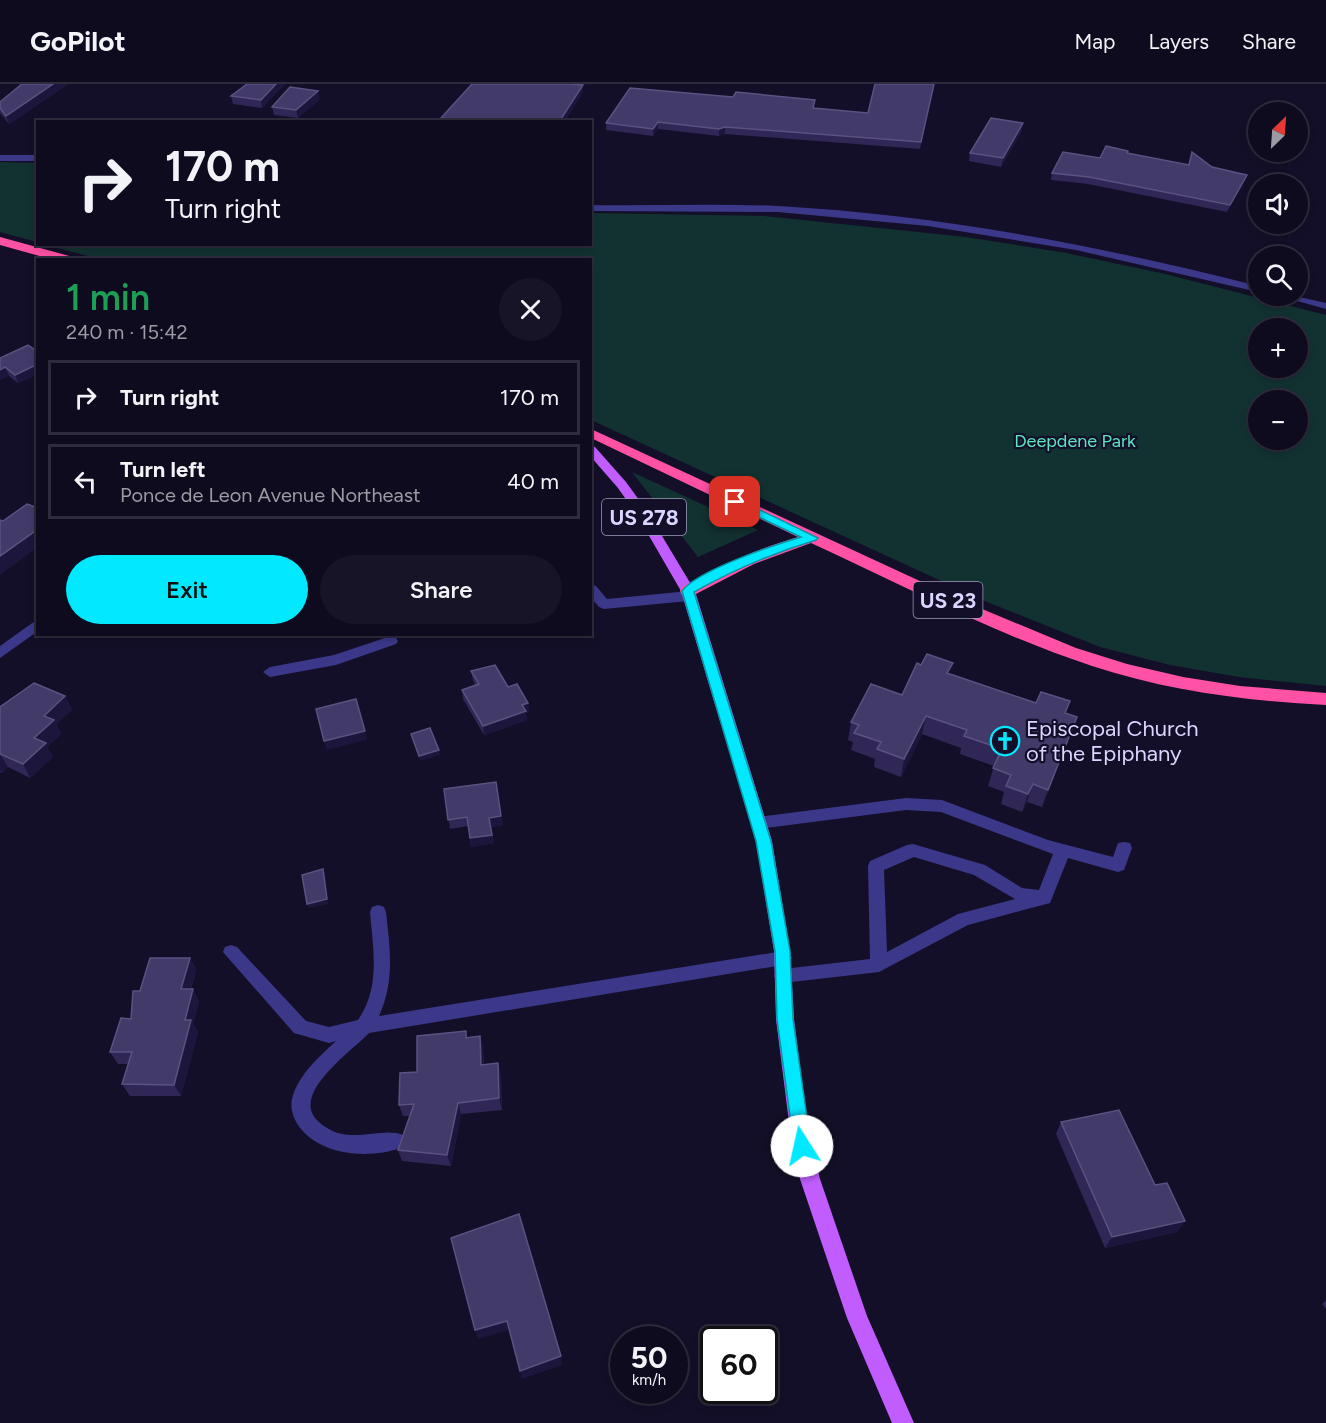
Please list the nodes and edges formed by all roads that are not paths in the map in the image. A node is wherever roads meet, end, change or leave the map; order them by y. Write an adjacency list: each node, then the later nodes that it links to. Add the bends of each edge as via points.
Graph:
1 (0, 158): 2 (street)
2 (36, 158)
3 (592, 208): 6 (street, via 804,211 894,221 1047,241)
4 (0, 241): 5 (highway)
5 (62, 258)
6 (1248, 286)
7 (1308, 302): 8 (street)
8 (1326, 306)
9 (592, 433): 11 (highway, US 23)
10 (592, 451): 13 (main road, US 278, via 643,514)
11 (812, 538): 13 (highway, via 778,547 721,571); 18 (highway, US 23, via 1008,627 1100,662 1225,690)
12 (592, 590): 13 (street, via 604,604)
13 (688, 593): 19 (main road, US 278)
14 (36, 626): 16 (street)
15 (391, 641): 17 (street, via 336,660)
16 (0, 653)
17 (270, 672)
18 (1326, 699)
19 (758, 823): 21 (street, via 906,804 942,806); 26 (main road, US 278)
20 (1124, 848): 21 (street, via 1118,865)
21 (1063, 850): 22 (street)
22 (1044, 898): 25 (street, via 964,919); 25 (street, via 1018,894 979,870 913,850 876,866)
23 (378, 912): 27 (street, via 382,977 378,1000)
24 (231, 952): 27 (street, via 300,1027 329,1035)
25 (879, 965): 26 (street)
26 (783, 967): 27 (street); 29 (main road, US 278, via 785,1019 810,1179 858,1318)
27 (364, 1026): 28 (street, via 304,1087 299,1106 307,1125 327,1141 353,1145)
28 (396, 1141)
29 (903, 1423)

